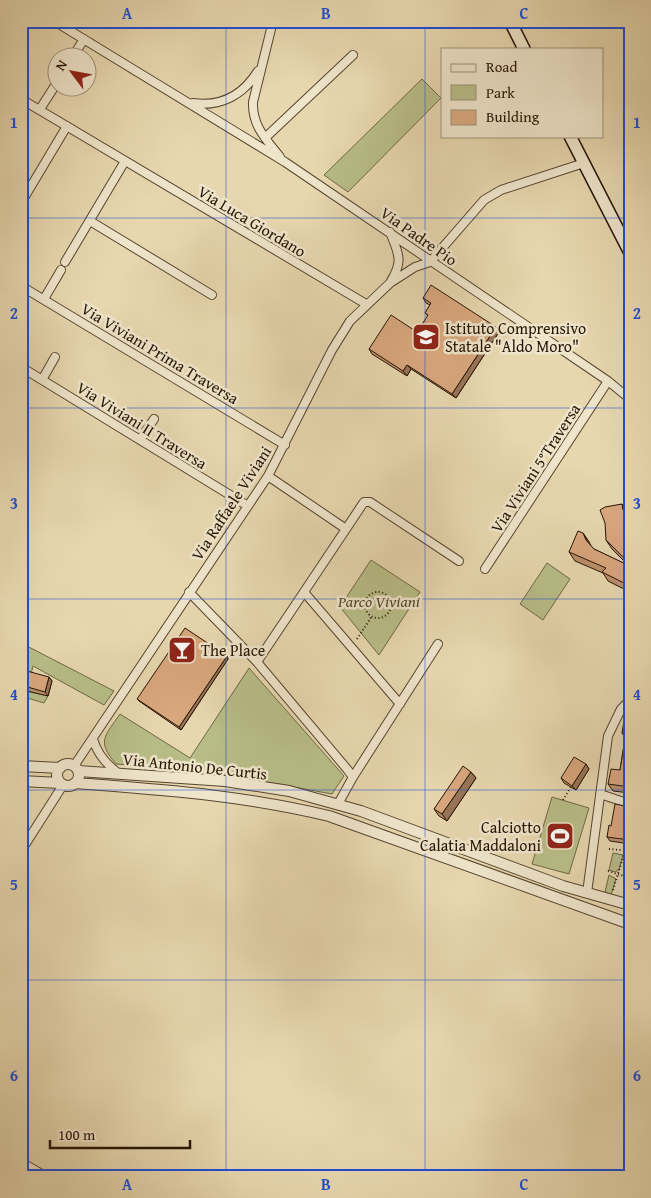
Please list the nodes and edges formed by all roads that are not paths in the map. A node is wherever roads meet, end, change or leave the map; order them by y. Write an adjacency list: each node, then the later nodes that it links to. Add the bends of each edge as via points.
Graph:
1 (54, 21): 4 (street, Via Padre Pio)
2 (273, 21): 8 (street)
3 (510, 21): 6 (main road)
4 (84, 39): 5 (street); 11 (street, Via Padre Pio)
5 (78, 48)
6 (524, 48)
7 (353, 56): 14 (street)
8 (262, 65): 11 (street, via 232,98 218,104); 14 (street, via 253,114 257,128)
9 (48, 97): 12 (street)
10 (21, 98): 12 (street, Via Luca Giordano)
11 (189, 102): 17 (street, Via Padre Pio)
12 (40, 110): 13 (street, Via Luca Giordano)
13 (67, 126): 16 (street, Via Luca Giordano); 19 (street)
14 (265, 138): 17 (street)
15 (571, 138): 18 (main road)
16 (125, 161): 20 (street); 30 (street, Via Luca Giordano)
17 (285, 162): 21 (street, Via Padre Pio)
18 (584, 163): 22 (main road); 24 (street, Via Raffaele Viviani, via 501,190 484,200)
19 (21, 203)
20 (90, 221): 23 (street); 28 (street)
21 (390, 232): 24 (street, Via Padre Pio); 26 (street, Via Raffaele Viviani, via 398,253 399,268)
22 (630, 253)
23 (66, 262)
24 (430, 262): 26 (street, Via Raffaele Viviani, via 415,267); 34 (street, Via Padre Pio)
25 (60, 270): 29 (street)
26 (390, 283): 30 (street, Via Raffaele Viviani)
27 (21, 286): 29 (street, Via Viviani Prima Traversa)
28 (212, 294)
29 (44, 299): 38 (street, Via Viviani Prima Traversa)
30 (366, 304): 38 (street, Via Raffaele Viviani, via 350,321 332,350)
31 (55, 357): 33 (street)
32 (21, 367): 33 (street, Via Viviani II Traversa)
33 (42, 380): 37 (street, Via Viviani II Traversa)
34 (608, 381): 35 (street, Via Padre Pio); 43 (street, Via Viviani 5°Traversa)
35 (630, 399)
36 (154, 419): 37 (street)
37 (140, 440): 40 (street, Via Viviani II Traversa)
38 (284, 445): 39 (street, Via Raffaele Viviani)
39 (268, 476): 40 (street, Via Raffaele Viviani); 41 (street)
40 (248, 506): 44 (street, Via Raffaele Viviani)
41 (346, 529): 42 (street, via 364,502 370,502); 45 (street)
42 (459, 561)
43 (485, 569)
44 (190, 592): 47 (street); 50 (street, Via Raffaele Viviani)
45 (304, 592): 47 (street); 49 (street)
46 (438, 644): 49 (street)
47 (257, 662): 55 (street)
48 (628, 703): 59 (street, via 608,736)
49 (400, 704): 55 (street)
50 (93, 739): 53 (street, Via Raffaele Viviani); 54 (street, via 96,748)
51 (21, 766): 52 (street, Via Antonio De Curtis)
52 (60, 768): 53 (street, Via Antonio De Curtis, via 67,764); 58 (street, via 57,774)
53 (76, 768): 54 (street, Via Antonio De Curtis); 57 (street, via 78,777)
54 (118, 774): 60 (street, Via Antonio De Curtis, via 225,781 288,791)
55 (353, 777): 60 (street)
56 (21, 781): 58 (street, Via Antonio De Curtis)
57 (75, 783): 58 (street, Via Antonio De Curtis); 63 (street, Via Antonio De Curtis, via 201,792 282,805 329,816)
58 (62, 784): 64 (street)
59 (600, 794): 61 (street); 65 (street)
60 (338, 804): 62 (street, Via Antonio De Curtis)
61 (630, 804)
62 (422, 836): 63 (street); 65 (street, Via Antonio De Curtis)
63 (418, 848): 67 (street, Via Antonio De Curtis)
64 (21, 851)
65 (587, 893): 66 (street, Via Antonio De Curtis)
66 (630, 905)
67 (630, 924)
68 (21, 1162): 69 (street)
69 (47, 1177)

